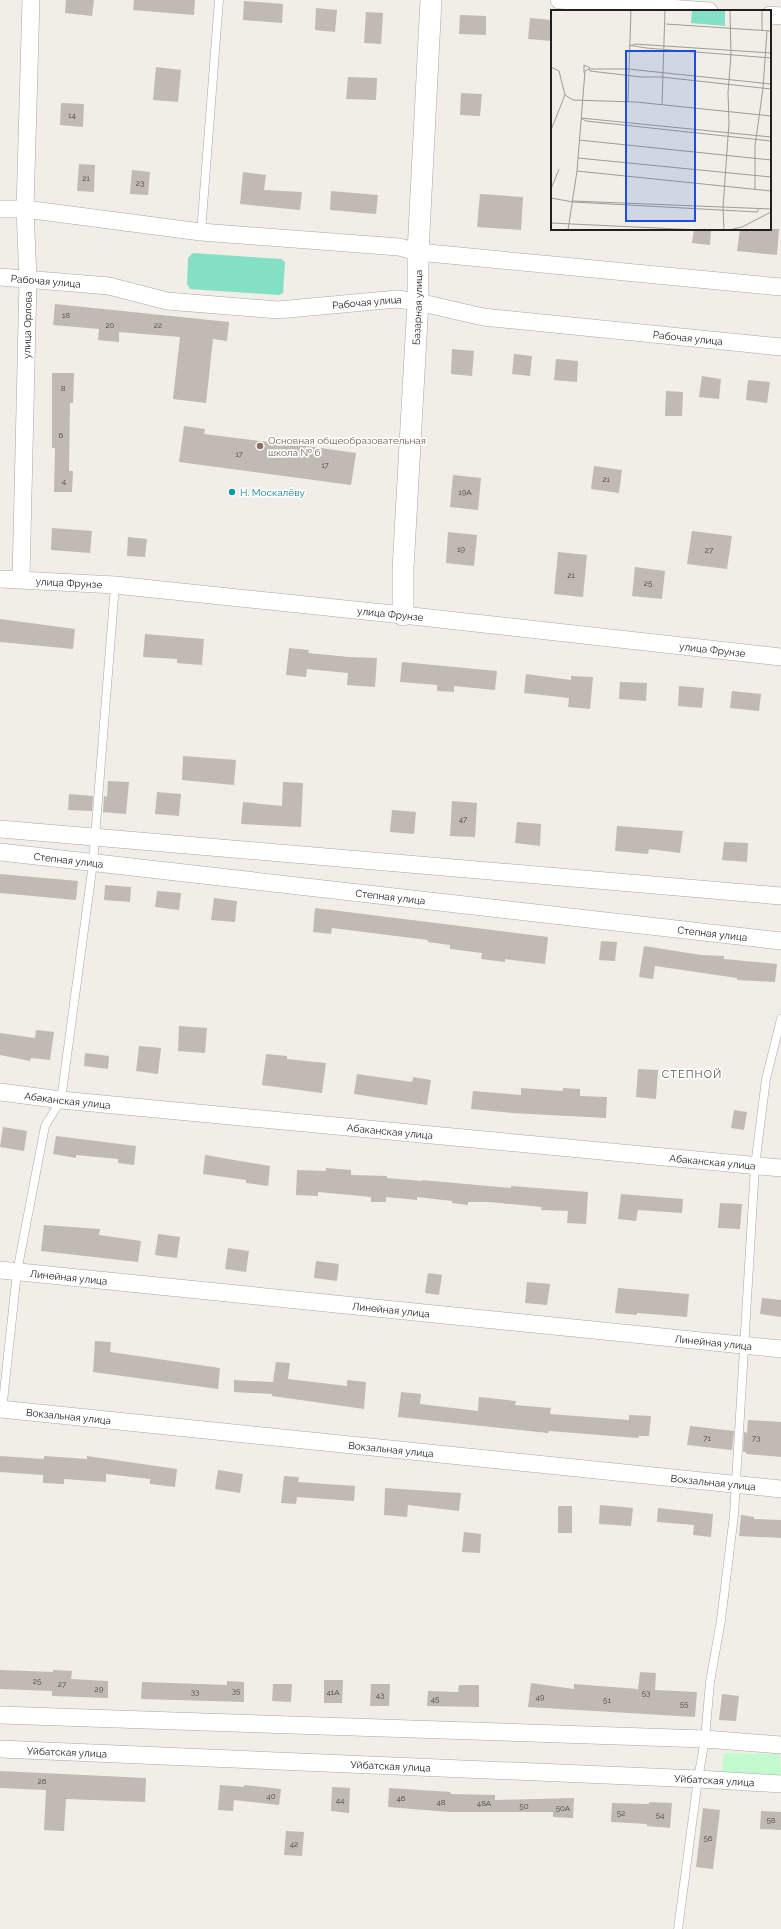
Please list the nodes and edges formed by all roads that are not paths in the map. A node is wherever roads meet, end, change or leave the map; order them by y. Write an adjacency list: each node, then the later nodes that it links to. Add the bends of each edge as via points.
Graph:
1 (31, 0): 7 (street, улица Орлова)
2 (219, 0): 8 (lane)
3 (431, 0): 9 (street, Базарная улица)
4 (559, 0): 5 (street)
5 (695, 10)
6 (0, 209): 7 (street)
7 (25, 209): 8 (street); 11 (street, улица Орлова)
8 (200, 232): 9 (street, via 399,247)
9 (418, 252): 12 (street); 13 (street, Базарная улица)
10 (0, 277): 11 (street, Рабочая улица)
11 (28, 280): 13 (street, Рабочая улица, via 109,286 167,301 278,310 397,299); 16 (street, улица Орлова)
12 (781, 287)
13 (418, 302): 14 (street, Рабочая улица, via 483,317); 18 (street, Базарная улица, via 403,569)
14 (781, 347)
15 (0, 579): 16 (street, улица Фрунзе)
16 (21, 579): 17 (street, улица Фрунзе)
17 (115, 585): 18 (street, улица Фрунзе); 21 (lane)
18 (404, 615): 19 (street, улица Фрунзе)
19 (781, 657)
20 (0, 829): 21 (street)
21 (95, 836): 23 (lane); 24 (street)
22 (0, 852): 23 (street, Степная улица)
23 (93, 863): 25 (street, Степная улица); 28 (lane)
24 (781, 896)
25 (781, 941)
26 (781, 1019): 29 (lane, via 766,1079)
27 (0, 1092): 28 (street, Абаканская улица)
28 (61, 1100): 29 (street, Абаканская улица); 32 (lane, via 45,1126)
29 (755, 1166): 30 (street, Абаканская улица); 33 (lane)
30 (781, 1168)
31 (0, 1270): 32 (street, Линейная улица)
32 (17, 1272): 33 (street, Линейная улица); 35 (lane)
33 (744, 1345): 34 (street, Линейная улица); 36 (lane)
34 (781, 1349)
35 (1, 1412): 36 (street, Вокзальная улица)
36 (735, 1484): 37 (street, Вокзальная улица); 39 (lane, via 734,1515 721,1620 710,1682)
37 (781, 1489)
38 (0, 1715): 39 (street)
39 (705, 1739): 40 (street); 42 (lane)
40 (781, 1745)
41 (0, 1749): 42 (street, Уйбатская улица)
42 (698, 1779): 43 (street, Уйбатская улица); 44 (lane)
43 (781, 1784)
44 (678, 1929)

